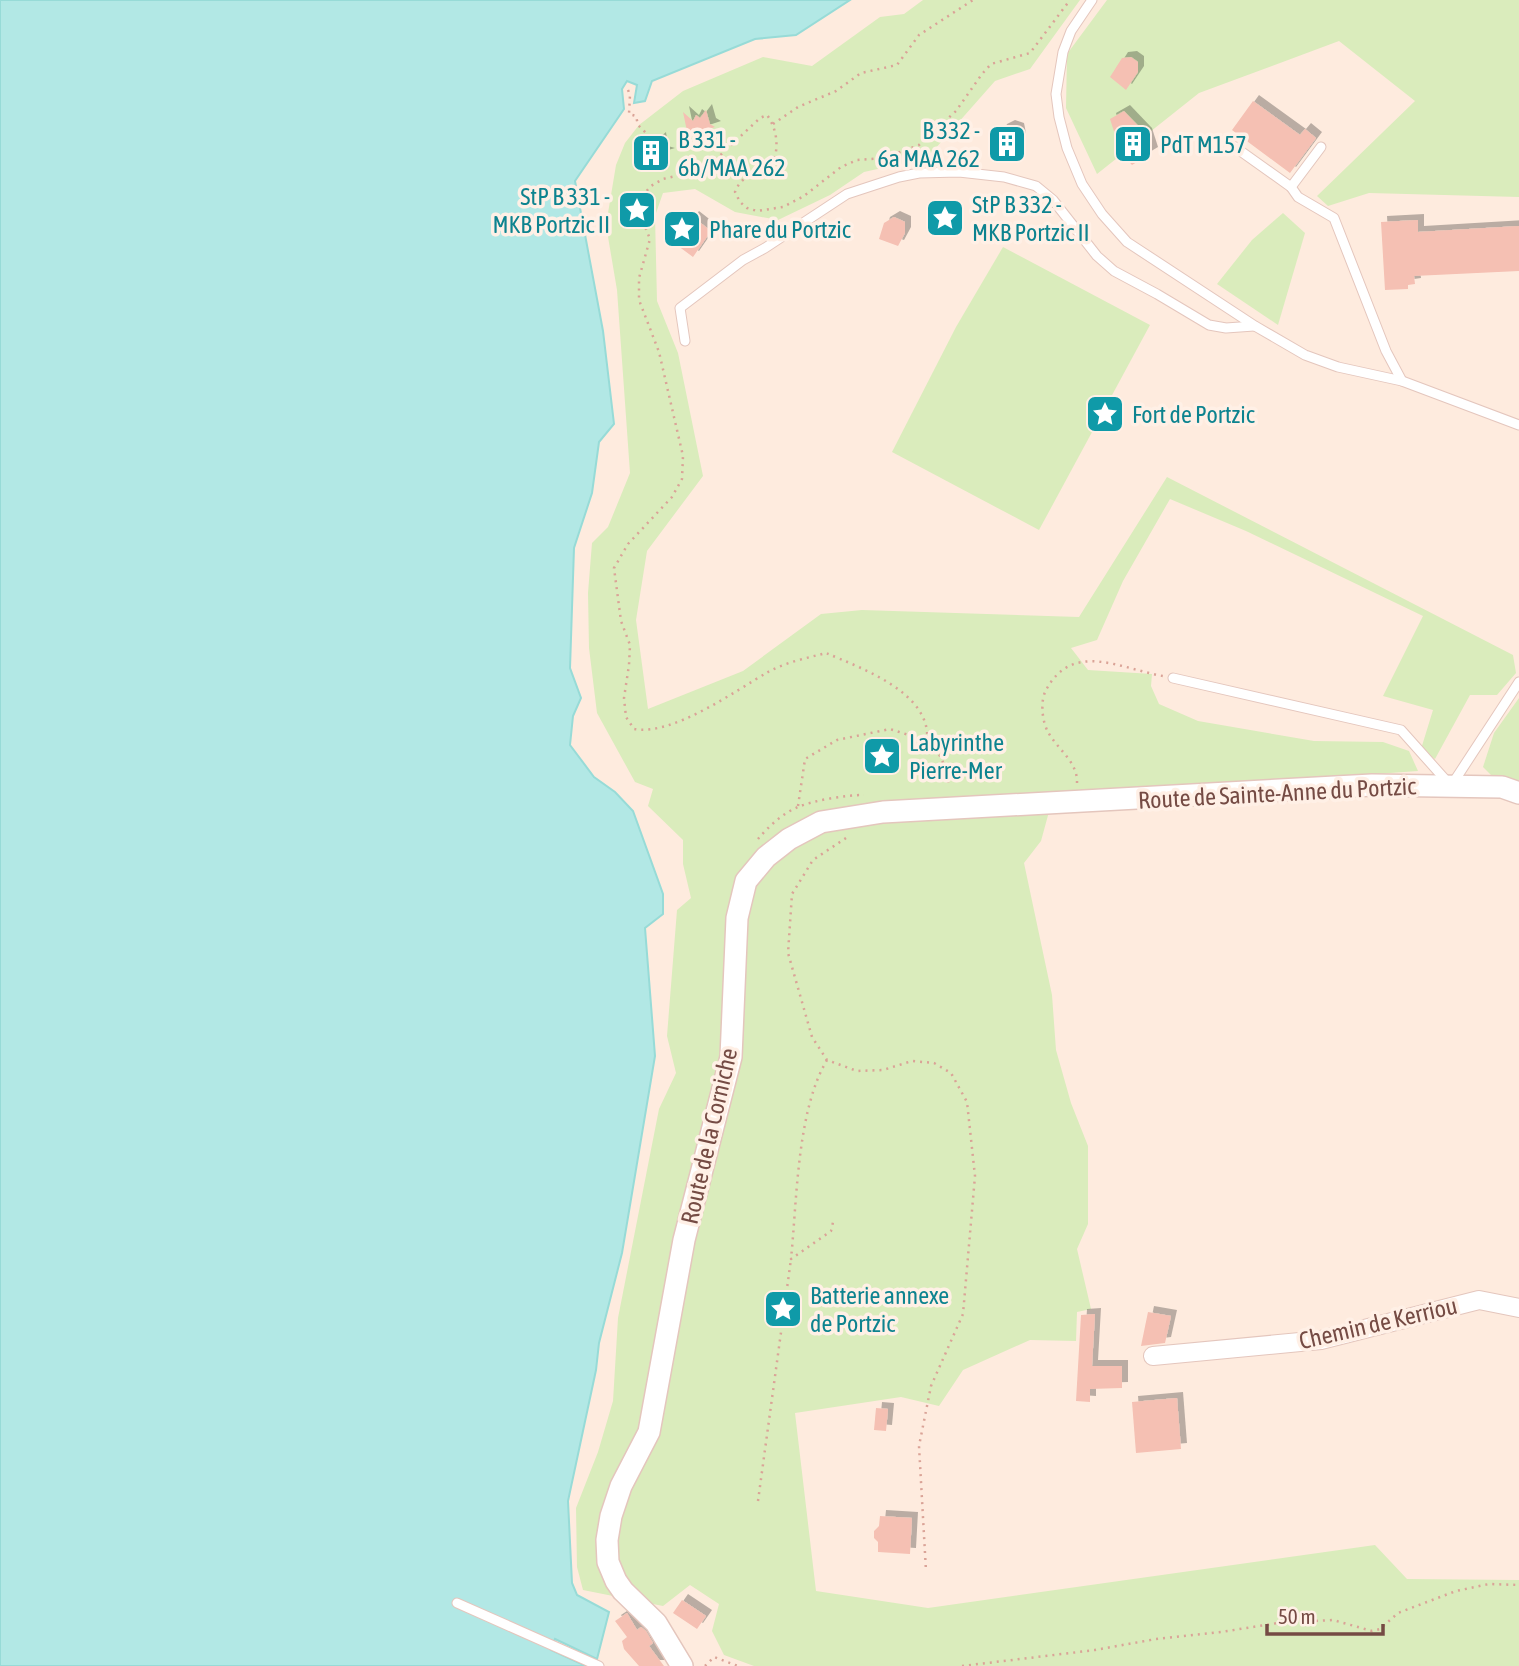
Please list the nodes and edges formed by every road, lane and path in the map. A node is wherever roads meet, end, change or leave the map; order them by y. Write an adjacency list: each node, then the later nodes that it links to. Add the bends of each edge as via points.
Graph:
1 (974, 0): 5 (path, via 919,35 897,65 861,73)
2 (1070, 0): 5 (path, via 1030,53 991,64 957,111 919,145 884,158 857,160 783,208 757,211 740,202 735,192 739,182 774,162)
3 (1092, 0): 10 (lane, via 1071,30 1056,94 1067,148 1082,184 1126,242)
4 (628, 90): 7 (path, via 629,114 636,116)
5 (773, 124): 16 (path, via 767,115 760,118 712,163 651,187 640,206 650,239 639,278 639,300 659,352 683,456 682,479 672,497 628,544 614,568 621,621 630,645 626,717 634,729 659,728 708,709 770,671 826,653 875,674 910,700 925,721)
6 (1225, 140): 9 (lane)
7 (648, 142)
8 (1321, 147): 9 (lane)
9 (1291, 187): 12 (lane, via 1298,197 1334,218)
10 (1255, 326): 11 (lane, via 1209,325 1114,271 1036,186 993,175 938,172 899,177 847,194 743,260 680,309); 12 (lane, via 1305,355)
11 (685, 341)
12 (1402, 382): 13 (lane)
13 (1519, 425)
14 (1173, 678): 17 (lane, via 1401,730); 19 (path, via 1086,660 1068,665 1054,677 1044,694 1042,710 1048,732 1077,773)
15 (1519, 682): 17 (lane)
16 (927, 741): 18 (path, via 948,773); 22 (path, via 890,729 837,740 805,759)
17 (1451, 786): 20 (street, Route de Sainte-Anne du Portzic, via 1502,787); 21 (street, Route de Sainte-Anne du Portzic, via 1372,785)
18 (948, 787)
19 (1077, 787)
20 (1519, 793)
21 (1035, 805): 34 (street, Route de la Corniche, via 883,812 821,822 766,857 746,881 737,918 731,1057 684,1240 649,1432 621,1486 607,1541 608,1562 616,1581 656,1623)
22 (798, 807)
23 (853, 833): 24 (path, via 813,860 792,894 788,954 812,1037)
24 (827, 1060): 26 (path, via 818,1074 806,1118); 30 (path, via 857,1071 883,1070 912,1061 934,1063 951,1073 967,1102 975,1176 962,1314 931,1386 919,1446)
25 (834, 1218): 26 (path, via 831,1231)
26 (791, 1259): 29 (path)
27 (1519, 1308): 28 (street, Chemin de Kerriou, via 1479,1300 1321,1340)
28 (1153, 1356)
29 (758, 1501)
30 (926, 1572)
31 (1519, 1585): 37 (path, via 1489,1584 1456,1591 1398,1613 1372,1631 1333,1620 1278,1623)
32 (457, 1603): 33 (lane)
33 (599, 1666)
34 (682, 1666)
35 (705, 1666): 36 (path, via 714,1657)
36 (738, 1666)
37 (962, 1666)

